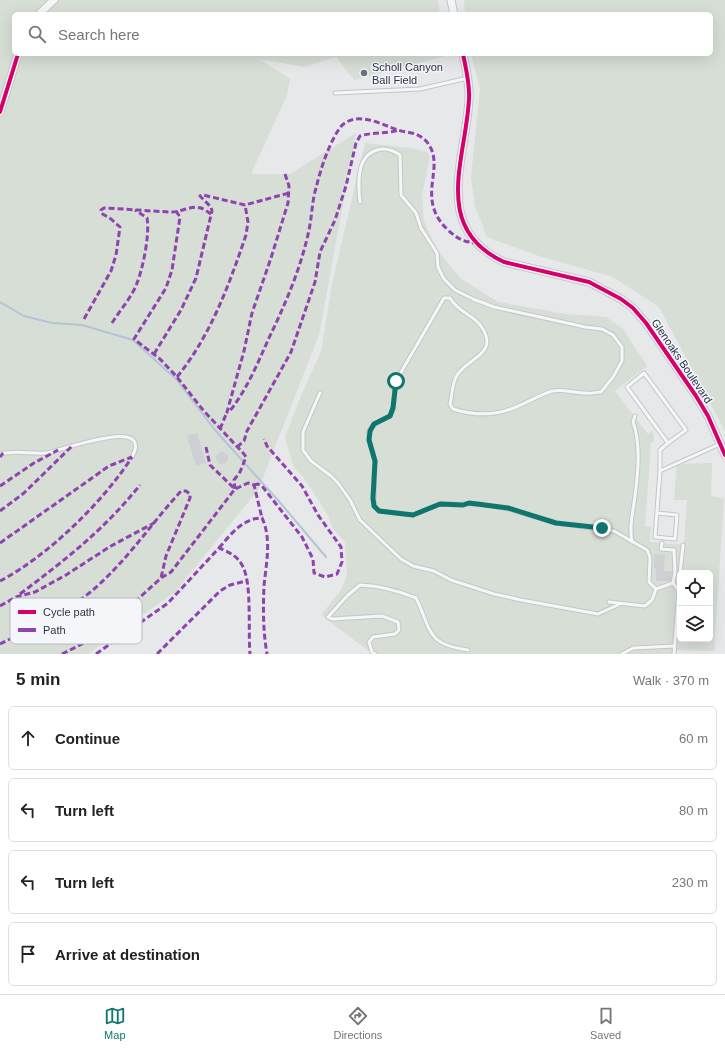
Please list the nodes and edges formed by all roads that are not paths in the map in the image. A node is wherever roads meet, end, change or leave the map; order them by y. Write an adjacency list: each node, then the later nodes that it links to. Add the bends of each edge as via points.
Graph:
1 (54, 0): 3 (street)
2 (450, 0): 4 (street)
3 (41, 12)
4 (453, 12)
5 (17, 56): 9 (street)
6 (463, 56): 7 (street, Glenoaks Boulevard)
7 (468, 78): 8 (lane, via 420,89); 14 (street, Glenoaks Boulevard, via 469,100 457,193 464,222 472,237 491,256 504,262 589,282 634,308 696,396)
8 (335, 93)
9 (0, 112)
10 (360, 202): 20 (lane, via 361,166 366,156 376,150 392,149 400,155 401,195 416,213 421,228 437,253 438,267 455,290 494,307 602,329 613,335 622,347 622,361 601,392 587,394 564,390 552,391 516,408 495,414 481,415 458,411 450,404 456,376 483,353 487,347 486,338 482,327 472,317 455,307 450,298 444,298 396,381 390,416 374,424 370,431 369,440 375,461 374,506 379,511 413,515 440,504 480,504 508,508 556,523 614,531)
11 (320, 393): 28 (lane, via 304,432 303,450 311,461 338,483 360,520 401,559 451,580 521,600 598,614)
12 (635, 416): 20 (lane, via 633,422 636,430 638,473 631,518)
13 (668, 443): 13 (lane, via 627,387 644,374 686,430); 18 (lane, via 660,450)
14 (721, 444): 16 (street, Glenoaks Boulevard); 18 (lane)
15 (0, 454): 17 (lane, via 47,453 85,441 126,437 136,444)
16 (725, 455)
17 (132, 457)
18 (660, 471): 19 (lane)
19 (657, 513): 19 (lane, via 655,537 675,539 677,515)
20 (632, 542): 25 (lane, via 646,550 650,557 649,582)
21 (662, 543): 24 (lane, via 661,549 674,550)
22 (683, 545): 23 (lane)
23 (680, 570)
24 (673, 583): 25 (lane); 26 (lane)
25 (656, 589): 28 (lane, via 652,600 645,606)
26 (677, 589)
27 (609, 602): 28 (lane)
28 (620, 604)
29 (677, 606): 30 (lane)
30 (675, 646): 33 (lane, via 633,648); 34 (lane)
31 (468, 650): 32 (lane, via 455,648 437,640 428,630 416,598 398,590 360,585 328,617 332,619 382,616 398,622 399,630 395,634 373,638 369,642)
32 (375, 654)
33 (622, 654)
34 (674, 654)

